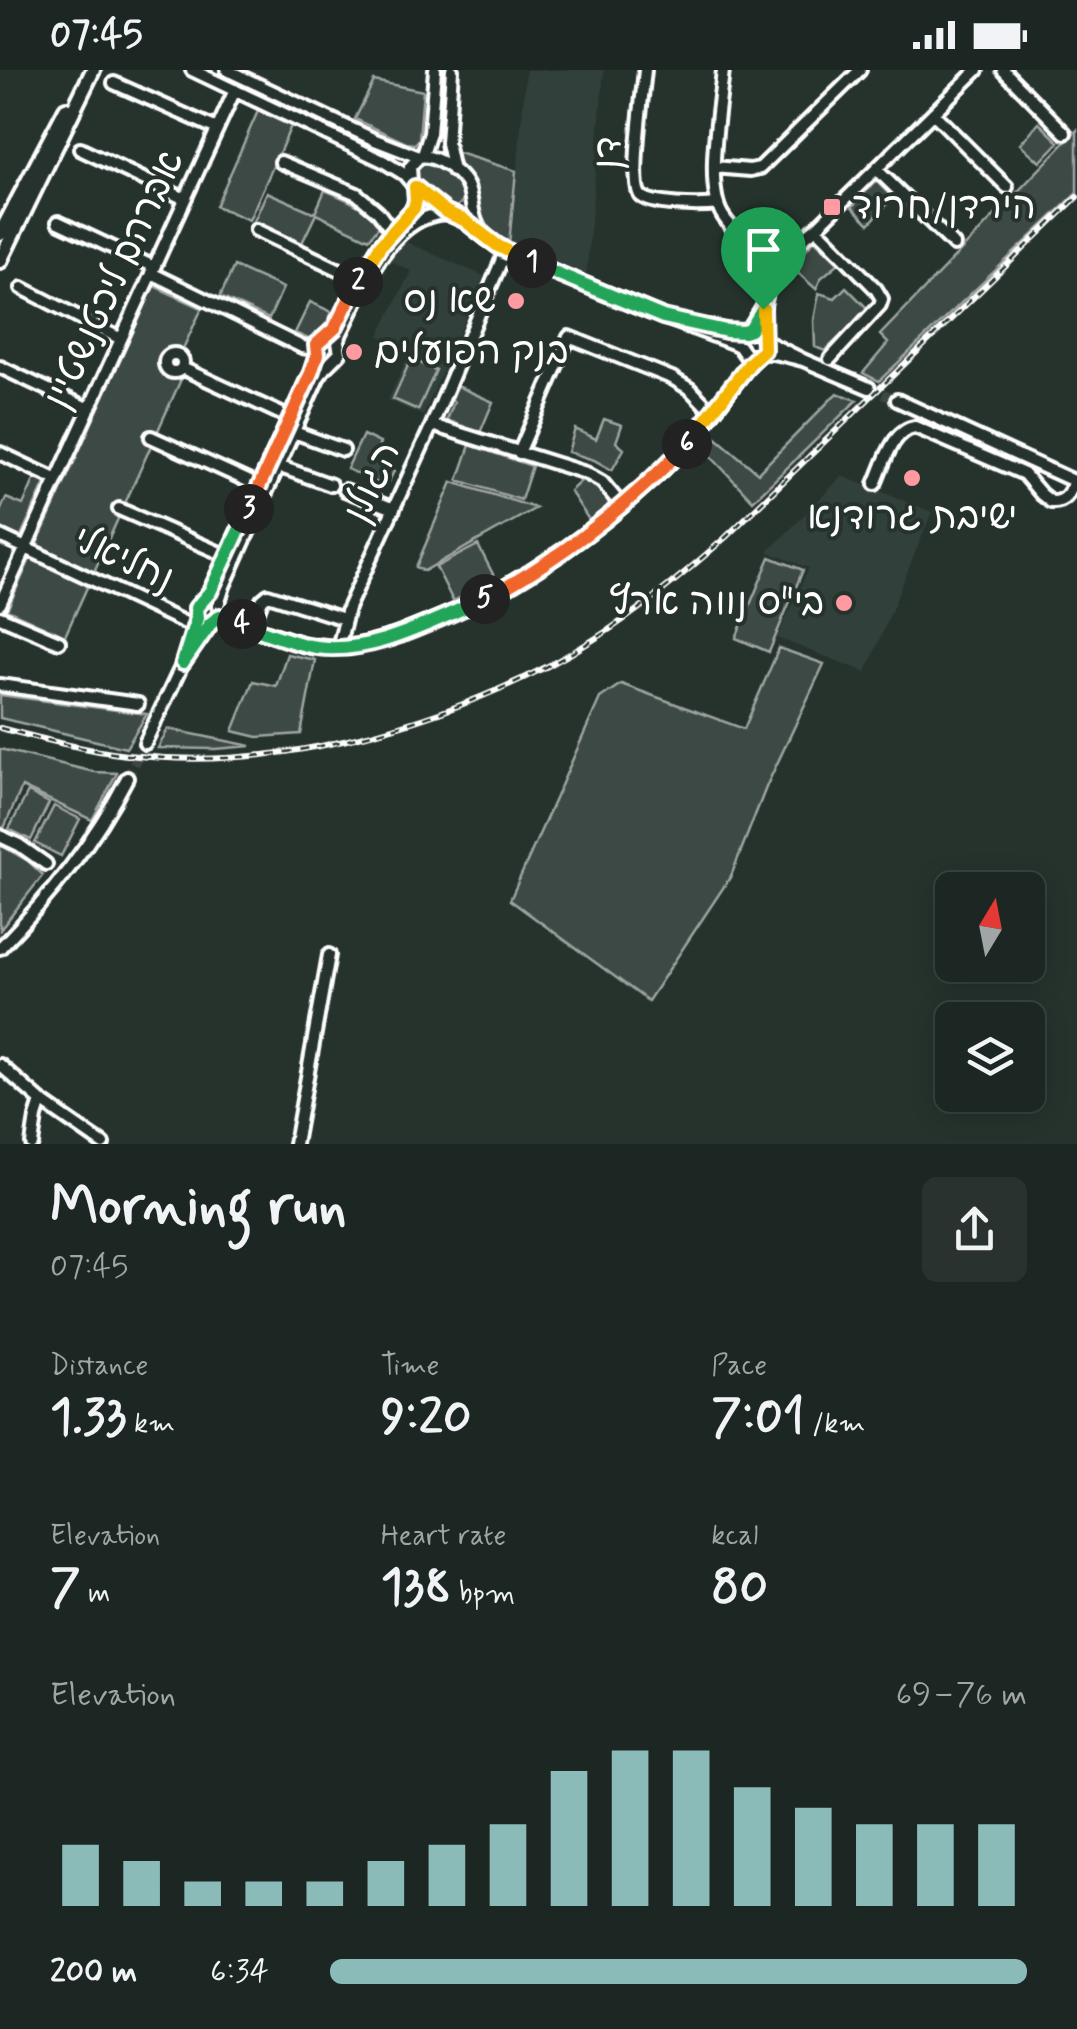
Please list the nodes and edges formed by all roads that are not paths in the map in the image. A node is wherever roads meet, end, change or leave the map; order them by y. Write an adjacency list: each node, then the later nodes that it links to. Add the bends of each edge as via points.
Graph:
1 (83, 70): 33 (main road)
2 (92, 70): 37 (main road)
3 (192, 70): 13 (street)
4 (227, 70): 18 (street)
5 (435, 70): 18 (street, via 430,133)
6 (452, 70): 22 (street, via 447,143)
7 (645, 70): 27 (street, דן, via 636,171 641,196)
8 (723, 70): 20 (street)
9 (860, 70): 20 (street, via 763,166)
10 (977, 70): 14 (street)
11 (1003, 70): 16 (street)
12 (114, 82): 15 (street)
13 (235, 90): 15 (street, אברהם ליכטנשטיין); 23 (street, via 368,153)
14 (934, 113): 21 (street); 24 (street)
15 (217, 130): 26 (street, אברהם ליכטנשטיין)
16 (1065, 133)
17 (80, 149): 26 (street)
18 (421, 156): 22 (street); 23 (street, via 410,167)
19 (281, 162): 32 (street, via 357,194)
20 (714, 167): 27 (street)
21 (876, 169): 30 (street); 35 (street)
22 (453, 172): 25 (street)
23 (413, 185): 28 (street); 32 (street, via 414,208)
24 (1007, 187)
25 (470, 197): 28 (street, via 464,209); 34 (street)
26 (185, 199): 39 (street, אברהם ליכטנשטיין)
27 (717, 204): 38 (street, via 732,228)
28 (448, 213): 34 (street); 47 (street, via 425,217 398,237)
29 (58, 222): 39 (street)
30 (816, 228): 38 (street); 51 (street, via 882,299)
31 (256, 230): 40 (street)
32 (392, 232): 40 (street)
33 (0, 234)
34 (487, 239): 36 (street)
35 (954, 245)
36 (506, 250): 43 (street); 62 (street)
37 (0, 261)
38 (776, 263): 42 (street)
39 (152, 270): 46 (street, אברהם ליכטנשטיין); 49 (street)
40 (359, 280): 47 (street)
41 (22, 288): 46 (street)
42 (763, 309): 44 (street); 45 (street)
43 (663, 317): 44 (street); 48 (street)
44 (747, 331): 45 (street); 48 (street)
45 (765, 338): 50 (street); 52 (street)
46 (121, 339): 59 (street, אברהם ליכטנשטיין)
47 (333, 340): 49 (street, via 320,340); 53 (street, via 340,353)
48 (740, 348): 50 (street, via 746,356); 56 (street)
49 (316, 352): 53 (street); 61 (street)
50 (760, 355): 52 (street); 56 (street)
51 (830, 359)
52 (803, 360): 57 (street)
53 (330, 362): 63 (street)
54 (0, 367): 59 (street)
55 (182, 368): 61 (street)
56 (734, 386): 60 (street)
57 (869, 388)
58 (897, 400): 70 (street)
59 (89, 409): 69 (street, אברהם ליכטנשטיין)
60 (713, 413): 67 (street, via 672,378 569,337); 75 (street)
61 (290, 418): 73 (street)
62 (432, 425): 67 (street, הגולן); 77 (street, הגולן)
63 (294, 432): 65 (street); 68 (street)
64 (151, 436): 73 (street)
65 (343, 450)
66 (0, 453): 69 (street)
67 (520, 453): 75 (street, הגולן, via 586,473)
68 (278, 466): 72 (street); 83 (street)
69 (56, 480): 79 (street, אברהם ליכטנשטיין)
70 (1076, 482): 71 (street, via 1066,497 1051,502 1024,474 915,426 898,435)
71 (875, 484)
72 (331, 485)
73 (259, 486): 80 (street)
74 (345, 490): 77 (street)
75 (622, 506): 89 (street, via 556,557 485,599 394,636)
76 (119, 508): 80 (street)
77 (394, 509): 85 (street, הגולן)
78 (0, 536): 79 (street, נחליאלי)
79 (26, 548): 82 (street, אברהם ליכטנשטיין); 86 (street, נחליאלי)
80 (227, 556): 81 (street)
81 (205, 600): 83 (street, via 212,600); 86 (street, via 196,608)
82 (0, 604)
83 (216, 615): 86 (street, נחליאלי); 87 (street); 90 (street)
84 (0, 617): 88 (street)
85 (344, 620): 87 (street, via 268,595); 89 (street, הגולן)
86 (196, 622): 90 (street)
87 (252, 627): 89 (street)
88 (59, 642)
89 (338, 648)
90 (183, 663): 93 (street)
91 (0, 686): 92 (street)
92 (138, 704)
93 (145, 744)
94 (127, 778): 97 (street, via 78,859)
95 (0, 836): 96 (street)
96 (46, 864)
97 (1, 947)
98 (329, 955): 103 (street)
99 (0, 1066): 100 (street)
100 (41, 1101): 101 (street); 102 (street)
101 (32, 1144)
102 (103, 1144)
103 (295, 1144)

